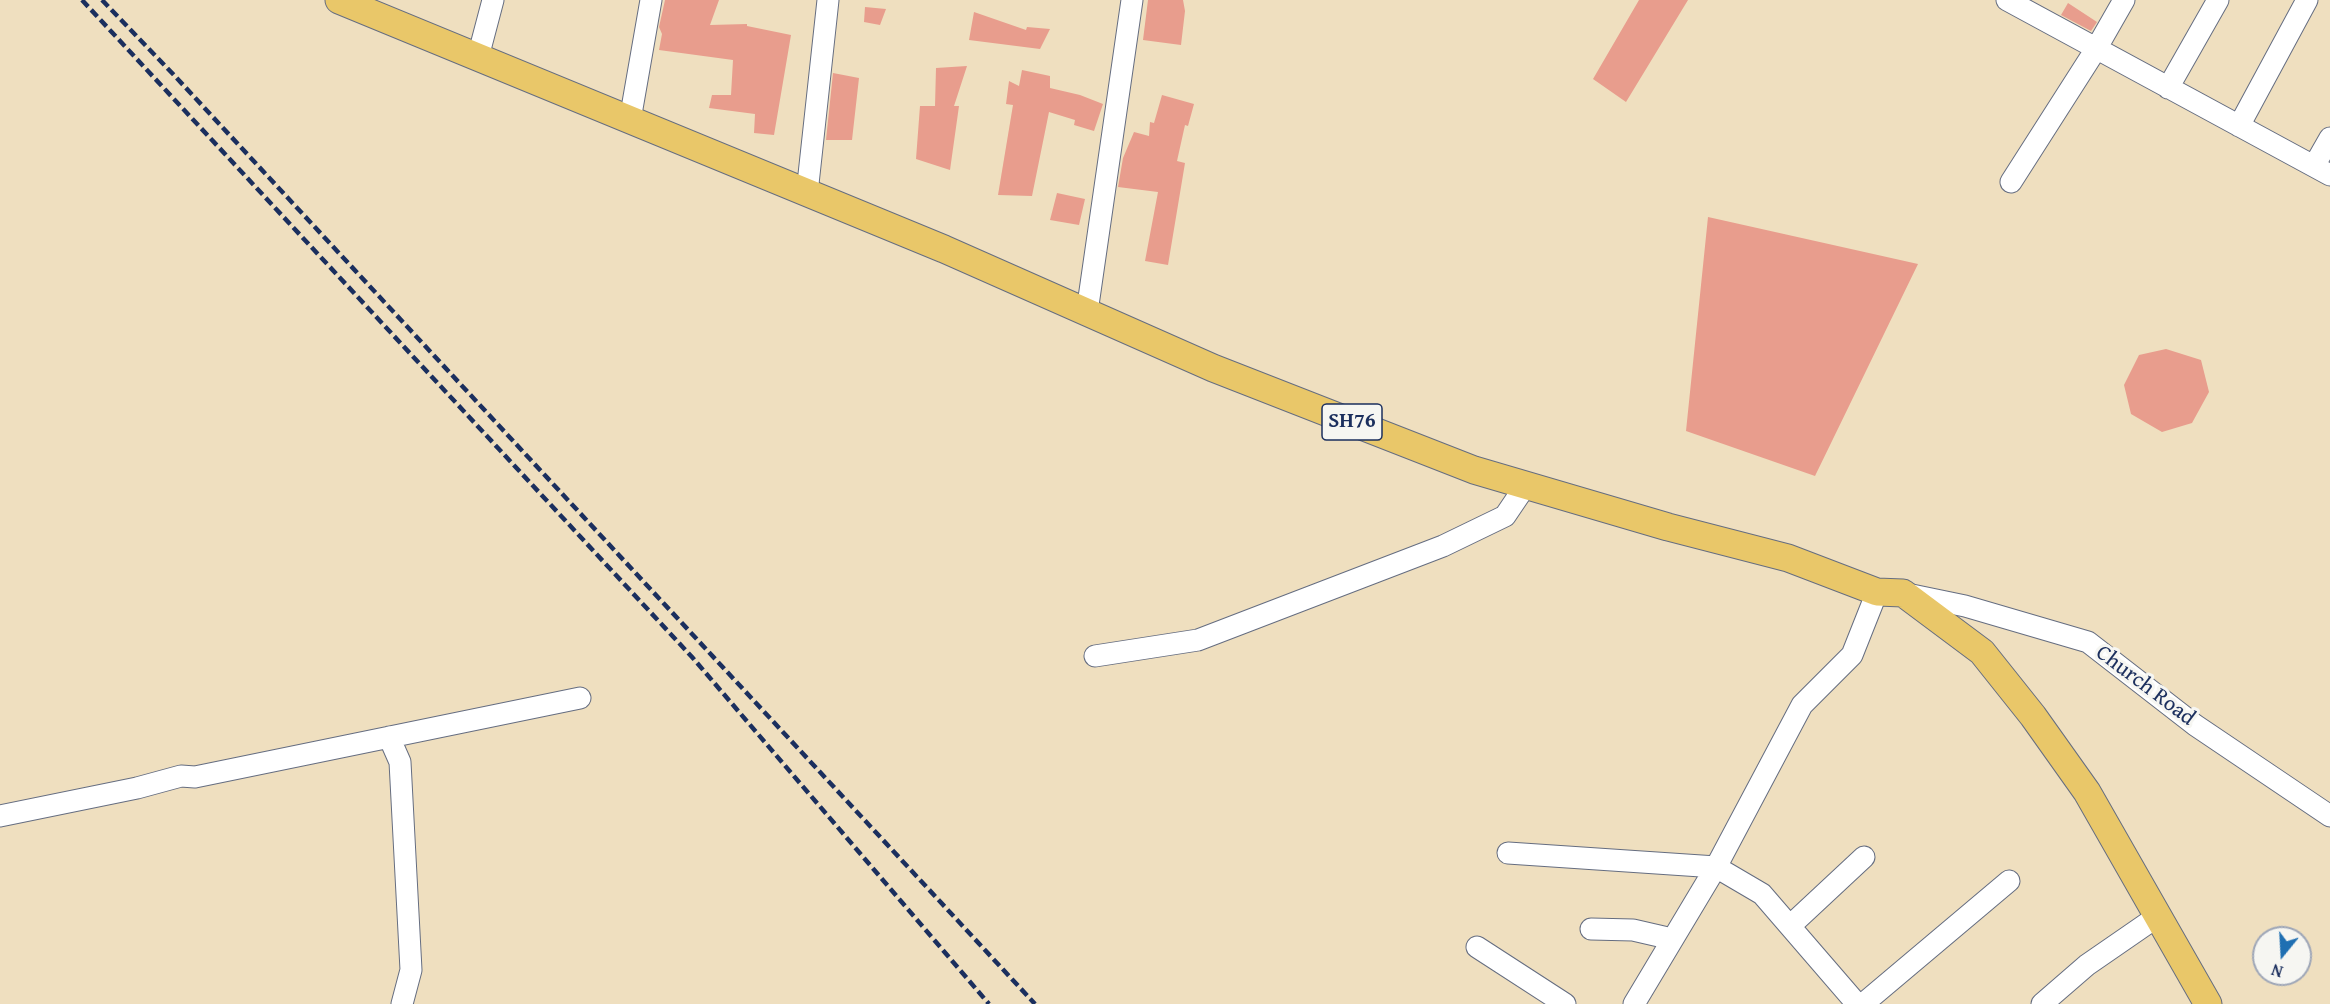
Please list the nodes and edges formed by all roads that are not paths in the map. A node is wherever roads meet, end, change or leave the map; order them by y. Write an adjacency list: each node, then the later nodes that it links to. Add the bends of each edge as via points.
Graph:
1 (339, 0): 11 (main road, SH76)
2 (493, 0): 11 (street)
3 (651, 0): 13 (street)
4 (828, 0): 18 (street)
5 (1132, 0): 19 (street)
6 (2007, 0): 10 (street)
7 (2124, 0): 10 (street)
8 (2218, 0): 12 (street)
9 (2307, 0): 14 (street)
10 (2096, 49): 12 (street); 17 (street)
11 (478, 57): 13 (main road, SH76)
12 (2168, 88): 14 (street)
13 (630, 120): 18 (main road, SH76)
14 (2239, 126): 16 (street)
15 (2330, 138): 16 (street)
16 (2322, 171)
17 (2012, 182)
18 (807, 193): 19 (main road, SH76)
19 (1087, 312): 20 (main road, SH76, via 1224,372 1474,470)
20 (1526, 485): 21 (main road, SH76, via 1788,558); 23 (street, via 1504,516 1443,546 1198,640)
21 (1877, 592): 22 (main road, SH76); 30 (street, via 1852,655 1802,705)
22 (1904, 593): 27 (street, Church Road, via 1965,606 2088,642 2195,725); 32 (main road, via 1982,652 2026,707 2087,792)
23 (1095, 656)
24 (580, 699): 25 (street)
25 (389, 737): 26 (street, via 195,777 181,776); 37 (street, via 400,762 411,970)
26 (0, 816)
27 (2330, 816)
28 (1508, 853): 30 (street)
29 (1864, 856): 33 (street)
30 (1716, 867): 33 (street, via 1762,894); 35 (street)
31 (2009, 881): 41 (street)
32 (2158, 916): 42 (street, via 2088,965); 43 (main road)
33 (1790, 926): 40 (street)
34 (1592, 929): 35 (street, via 1633,930)
35 (1672, 939): 39 (street)
36 (1477, 948): 38 (street)
37 (402, 1004)
38 (1565, 1004)
39 (1634, 1004)
40 (1857, 1004)
41 (1863, 1004)
42 (2042, 1004)
43 (2208, 1004)

